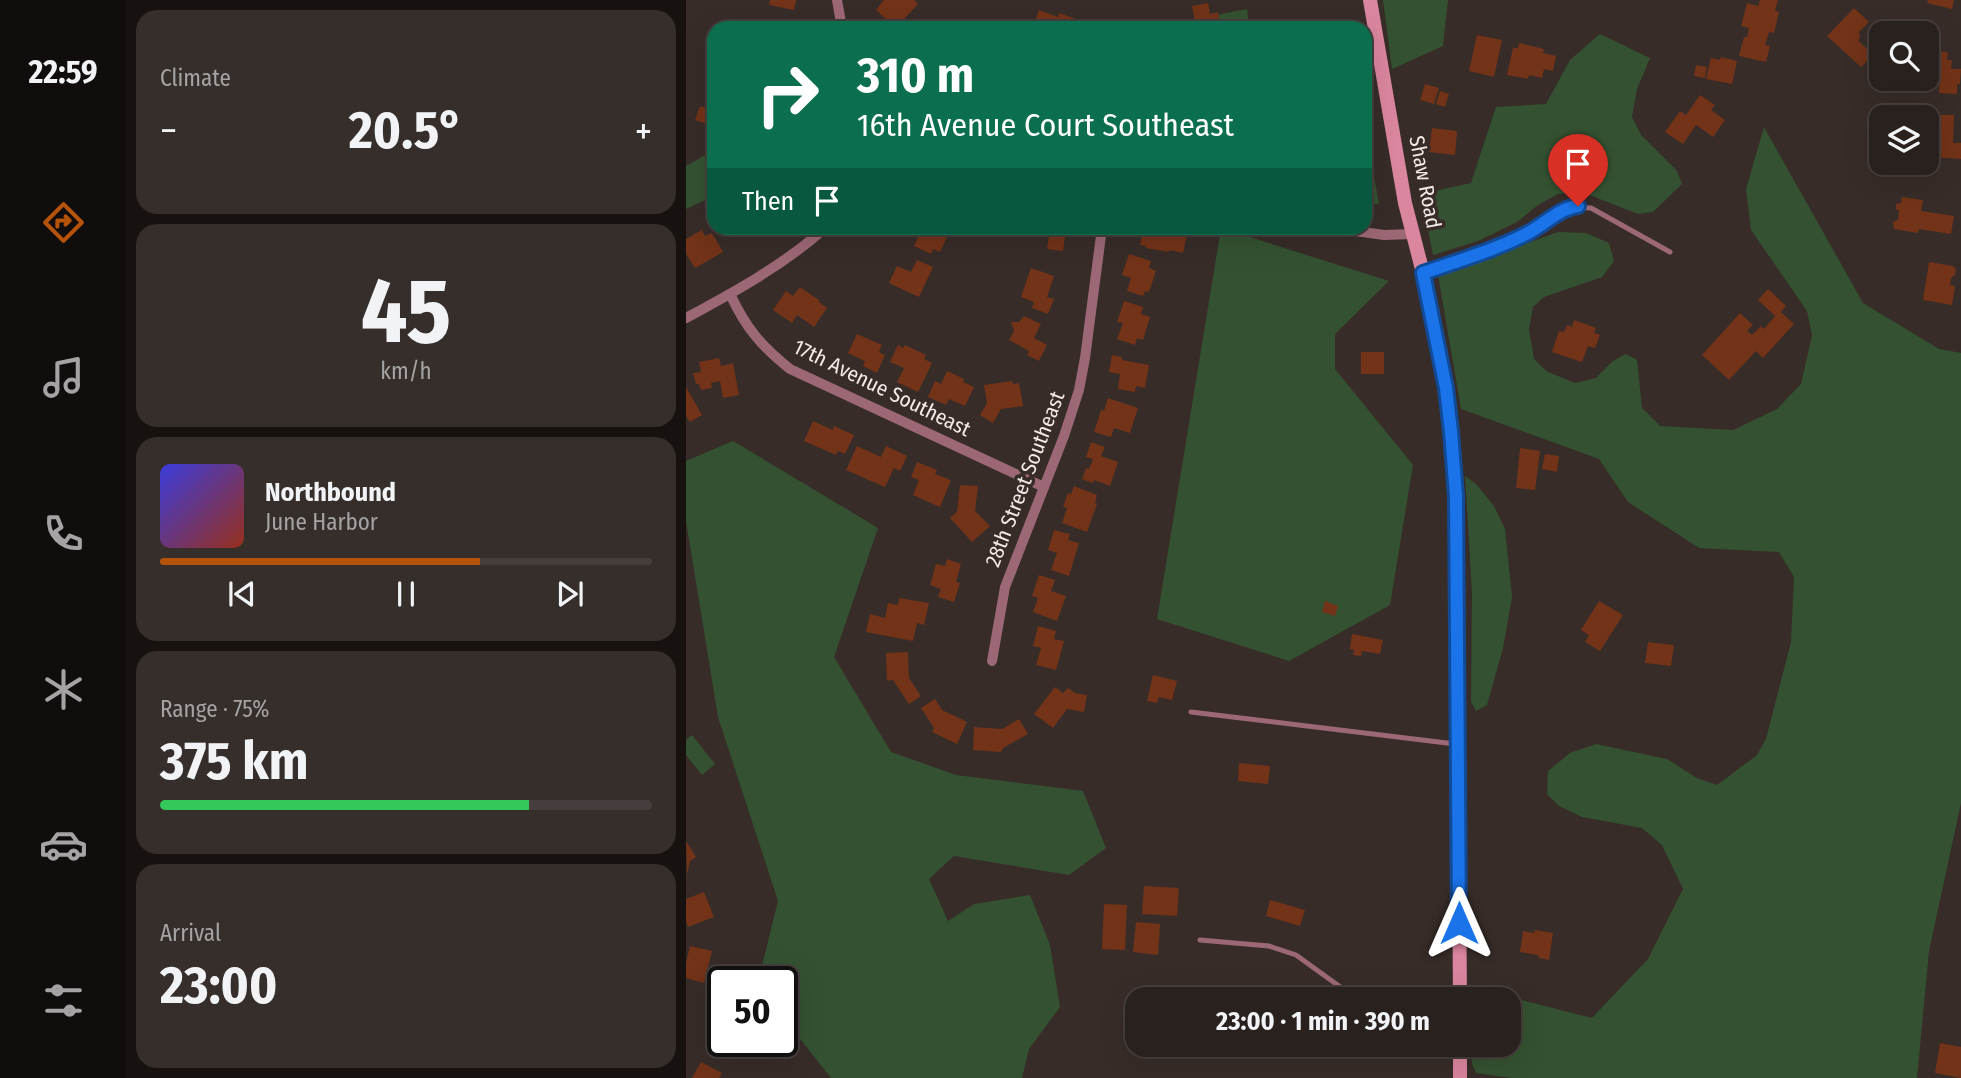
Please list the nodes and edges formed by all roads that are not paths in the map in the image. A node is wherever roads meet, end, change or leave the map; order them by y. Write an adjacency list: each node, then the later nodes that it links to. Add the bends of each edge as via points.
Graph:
1 (837, 0): 3 (street)
2 (1370, 0): 5 (main road, Shaw Road)
3 (841, 21)
4 (1372, 233): 5 (street)
5 (1413, 234): 9 (main road, Shaw Road)
6 (817, 235): 10 (street)
7 (1101, 235): 12 (street, 28th Street Southeast, via 1079,390)
8 (1670, 252): 9 (lane, via 1591,208 1570,207 1525,235)
9 (1423, 273): 15 (main road, Shaw Road, via 1446,388 1456,496)
10 (730, 294): 11 (street); 12 (street, 17th Avenue Southeast, via 753,335 790,369)
11 (686, 318)
12 (1044, 486): 13 (street, 28th Street Southeast, via 1005,587)
13 (992, 661)
14 (1191, 712): 15 (lane)
15 (1458, 745): 18 (main road, Shaw Road)
16 (1200, 940): 17 (lane, via 1269,946 1296,955)
17 (1340, 987)
18 (1460, 987)
19 (1460, 1057): 20 (main road)
20 (1460, 1078)

